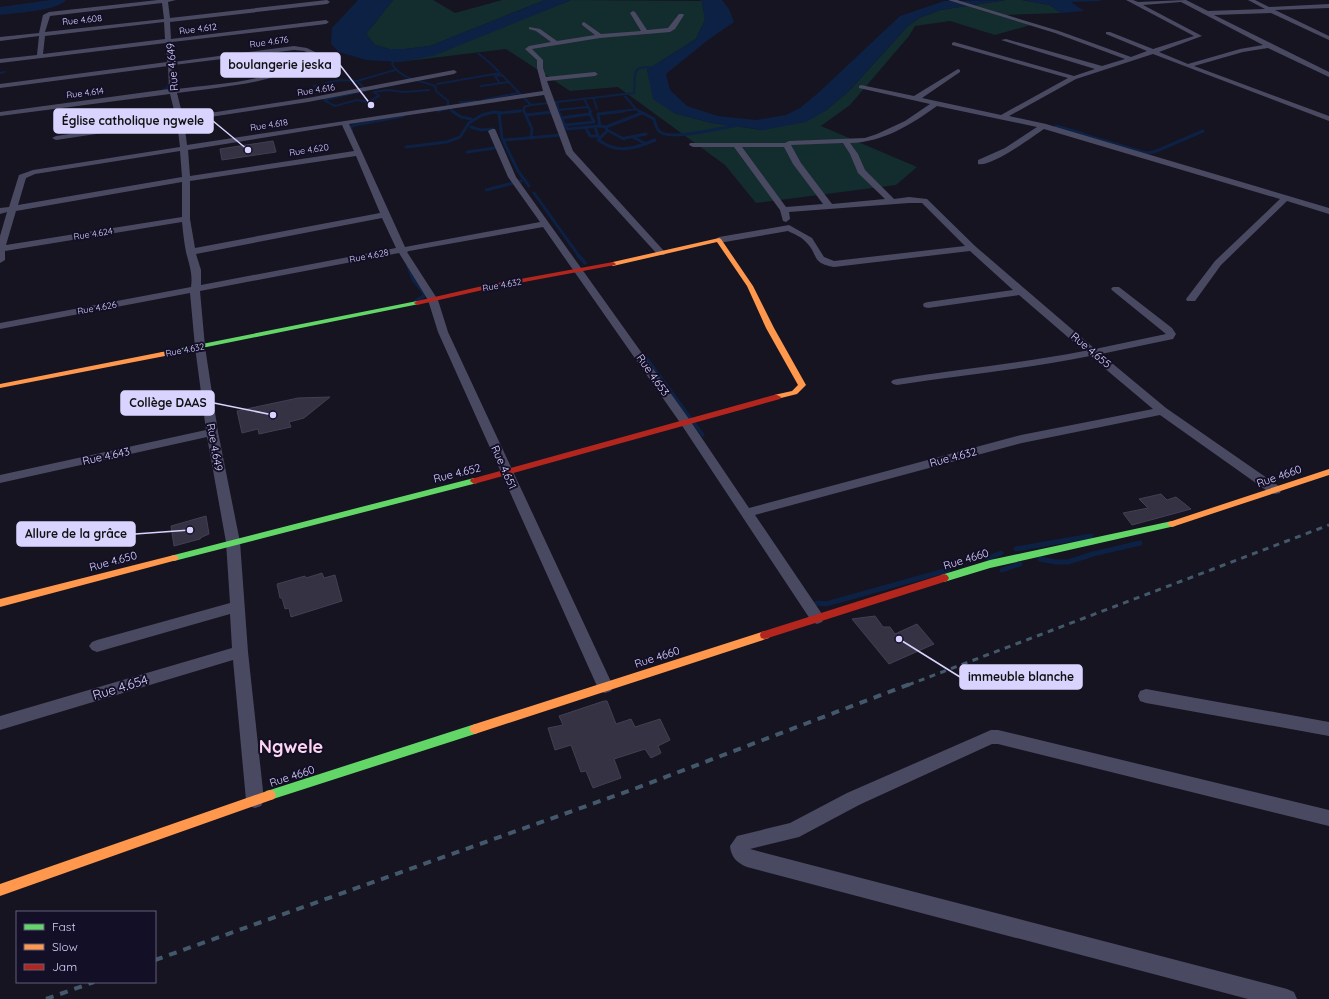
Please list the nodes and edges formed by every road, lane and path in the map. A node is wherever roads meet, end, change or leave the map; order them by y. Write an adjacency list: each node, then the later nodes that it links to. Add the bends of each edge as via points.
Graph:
1 (165, 0): 2 (street); 14 (street, Rue 4.649); 20 (street, via 49,14 46,15)
2 (173, 0)
3 (950, 0): 31 (street, via 1057,32)
4 (1129, 0): 8 (street)
5 (1181, 0): 8 (street); 12 (street)
6 (1251, 0): 10 (street)
7 (327, 2): 14 (street, Rue 4.608)
8 (1137, 4): 29 (street, via 1199,36)
9 (1329, 6): 10 (street)
10 (1270, 10): 12 (street); 22 (street)
11 (633, 13): 18 (street)
12 (1205, 13): 28 (street)
13 (681, 15): 18 (street, via 672,29)
14 (166, 20): 20 (street, Rue 4.608); 25 (street, Rue 4.649)
15 (326, 22): 25 (street, Rue 4.612)
16 (584, 24): 21 (street)
17 (531, 28): 26 (street)
18 (644, 31): 21 (street)
19 (1108, 33): 29 (street)
20 (42, 34): 23 (street, Rue 4.608); 30 (street)
21 (600, 36): 26 (street)
22 (1329, 38)
23 (0, 39)
24 (1004, 40): 35 (street)
25 (170, 41): 30 (street, Rue 4.612); 33 (street, Rue 4.649)
26 (556, 43): 41 (street, via 528,49 540,60)
27 (954, 44): 40 (street)
28 (1269, 46): 34 (street, via 1242,50); 39 (street)
29 (1152, 52): 31 (street); 34 (street)
30 (40, 56): 32 (street, Rue 4.612)
31 (1131, 59): 35 (street)
32 (0, 61)
33 (172, 65): 42 (street, Rue 4.676); 44 (street, Rue 4.649); 44 (street, Rue 4.676, via 294,48 305,48 318,55 275,75)
34 (1188, 66): 51 (street)
35 (1100, 68): 40 (street)
36 (958, 71): 46 (street)
37 (454, 72): 50 (street, Rue 4.616, via 347,94)
38 (595, 74): 41 (street)
39 (1329, 75)
40 (1074, 78): 49 (street)
41 (543, 79): 45 (street)
42 (0, 86)
43 (861, 87): 46 (street)
44 (173, 91): 48 (street, Rue 4.614); 50 (street, Rue 4.649)
45 (547, 92): 52 (street, Rue 4.618); 80 (street, via 569,152)
46 (915, 100): 47 (street)
47 (935, 104): 49 (street); 56 (street, via 888,134 865,140)
48 (0, 114)
49 (1002, 117): 53 (street)
50 (180, 119): 55 (street, Rue 4.616); 60 (street, Rue 4.649)
51 (1329, 119)
52 (345, 123): 60 (street, Rue 4.618); 61 (street)
53 (1043, 126): 62 (street, via 1008,150); 64 (street)
54 (492, 131): 73 (street, Rue 4.653, via 512,177)
55 (56, 138)
56 (845, 141): 59 (street); 65 (street, via 854,154 861,172)
57 (693, 145): 58 (street)
58 (736, 145): 59 (street); 69 (street)
59 (787, 145): 66 (street, via 797,164)
60 (184, 149): 63 (street, Rue 4.649); 67 (street, Rue 4.618, via 62,166 27,174 22,177)
61 (359, 153): 63 (street, Rue 4.620); 71 (street)
62 (981, 162)
63 (186, 180): 67 (street, Rue 4.620); 72 (street, Rue 4.649)
64 (1285, 199): 70 (street); 86 (street, via 1218,264)
65 (891, 201): 66 (street); 77 (street, Rue 4.655, via 924,201)
66 (830, 207): 69 (street)
67 (12, 209): 68 (street, Rue 4.620); 76 (street, Rue 4.618)
68 (0, 210)
69 (784, 210): 74 (street)
70 (1329, 211)
71 (385, 215): 78 (street, Rue 4.651); 79 (street)
72 (186, 219): 76 (street, Rue 4.624); 79 (street, Rue 4.649)
73 (545, 224): 78 (street, Rue 4.628); 82 (street, Rue 4.653)
74 (789, 228): 75 (street); 77 (street, via 811,242 826,263 834,264)
75 (719, 240): 80 (street, Rue 4.632); 95 (street, via 750,286 802,385 793,393)
76 (1, 248): 81 (street, Rue 4.618)
77 (972, 248): 85 (street, Rue 4.655)
78 (401, 249): 84 (street, Rue 4.628); 87 (street, Rue 4.651)
79 (191, 252): 84 (street, Rue 4.649, via 196,270)
80 (661, 253): 82 (street, Rue 4.632)
81 (0, 260)
82 (579, 271): 87 (street, Rue 4.632, via 487,287); 95 (street, Rue 4.653)
83 (1116, 289): 91 (street, via 1171,334 1169,337)
84 (195, 290): 89 (street, Rue 4.626); 90 (street, Rue 4.649)
85 (1021, 292): 88 (street); 91 (street, Rue 4.655)
86 (1191, 299)
87 (432, 300): 90 (street, Rue 4.632); 98 (street, Rue 4.651, via 443,332)
88 (928, 306)
89 (0, 326)
90 (200, 347): 93 (street, Rue 4.632); 96 (street, Rue 4.649)
91 (1094, 353): 92 (street); 94 (street, Rue 4.655)
92 (898, 382)
93 (0, 386)
94 (1162, 411): 100 (street, Rue 4.655); 101 (street, Rue 4.632, via 1020,438)
95 (686, 422): 98 (street, Rue 4.652); 101 (street, Rue 4.653)
96 (212, 432): 99 (street, Rue 4.643); 102 (street, Rue 4.649)
97 (1329, 472): 100 (street, Rue 4660)
98 (507, 473): 102 (street, Rue 4.652); 108 (street, Rue 4.651)
99 (0, 479)
100 (1275, 490): 105 (street, Rue 4660, via 1162,527 990,564)
101 (746, 513): 105 (street, Rue 4.653)
102 (233, 542): 103 (street, Rue 4.650); 104 (street, Rue 4.649)
103 (0, 603)
104 (237, 606): 106 (street); 107 (street, Rue 4.649)
105 (817, 618): 108 (street, Rue 4660)
106 (97, 646)
107 (240, 652): 110 (street, Rue 4.654); 112 (street, Rue 4.649)
108 (605, 686): 112 (street, Rue 4660)
109 (1146, 696): 111 (street)
110 (0, 723)
111 (1329, 729)
112 (255, 800): 114 (street, Rue 4660)
113 (1329, 818): 115 (street, via 991,737 852,798 793,831 743,842 739,846 741,855 747,858)
114 (0, 890)
115 (1287, 999)

